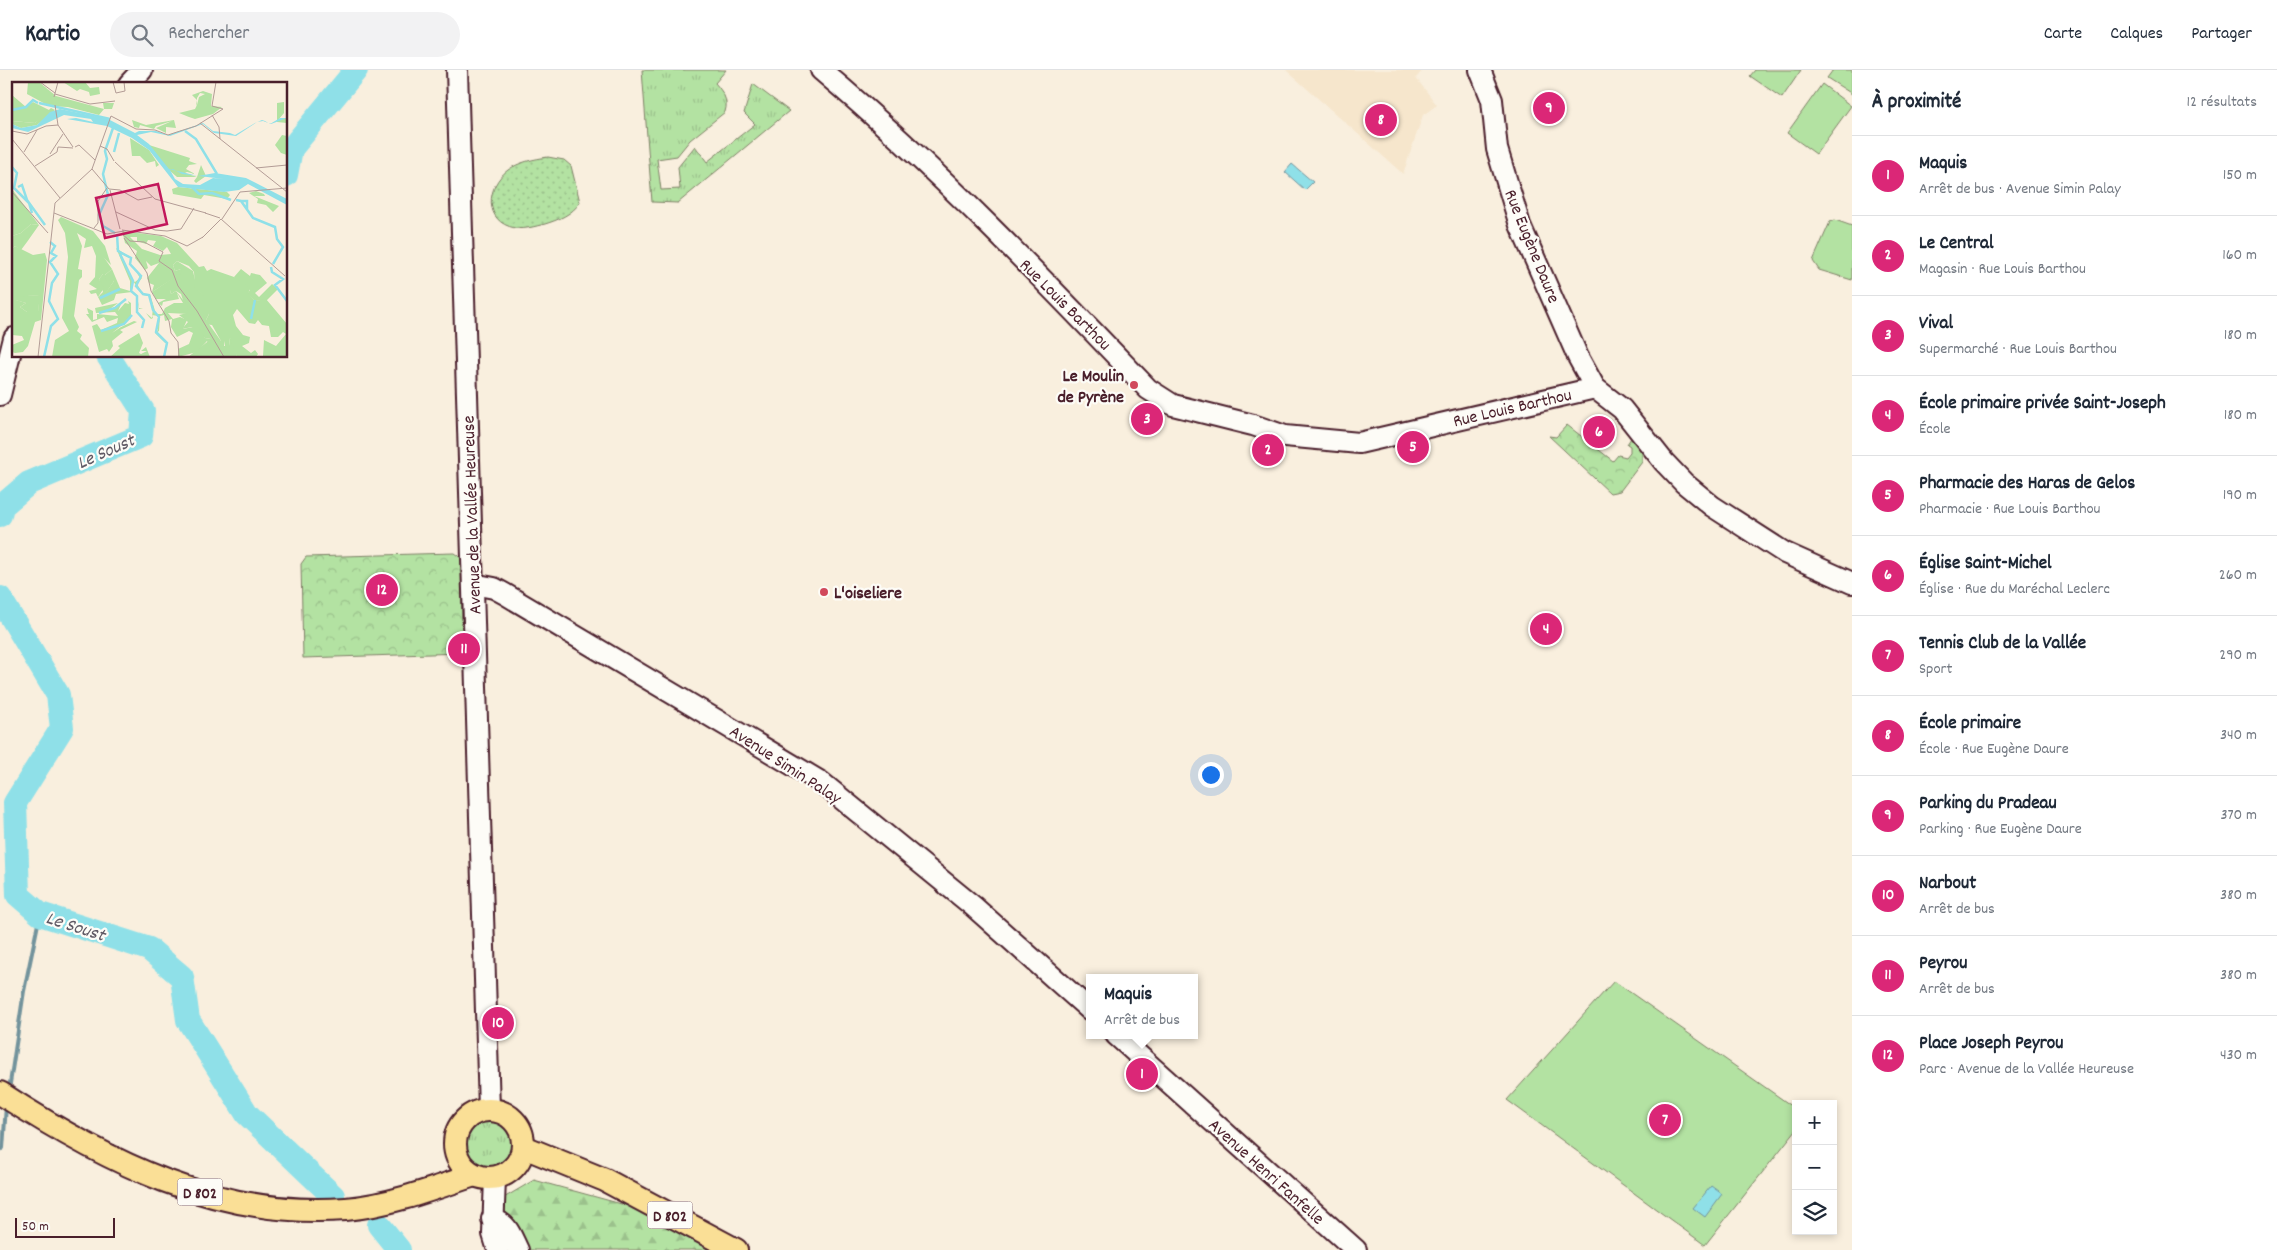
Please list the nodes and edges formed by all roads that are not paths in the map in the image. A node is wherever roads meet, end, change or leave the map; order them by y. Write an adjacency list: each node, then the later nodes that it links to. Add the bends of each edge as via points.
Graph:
1 (142, 70): 5 (street)
2 (457, 70): 10 (street, Avenue de la Vallée Heureuse)
3 (821, 70): 7 (street, Rue Louis Barthou, via 981,218 1148,389 1173,405 1285,436 1359,443)
4 (1480, 70): 7 (street, Rue Eugène Daure, via 1492,100 1498,149 1520,225)
5 (130, 82)
6 (12, 346): 8 (street)
7 (1594, 388): 9 (street, via 1622,409 1664,462 1712,506 1784,553)
8 (0, 396)
9 (1852, 583)
10 (473, 584): 11 (street, Avenue Simin Palay, via 505,594 821,782 974,906); 14 (street, Avenue de la Vallée Heureuse)
11 (1086, 1006)
12 (1120, 1039): 23 (street, Avenue Henri Fanfelle)
13 (8, 1098): 18 (main road, D 802, via 81,1144 118,1162 151,1177 211,1196 278,1207 319,1209 345,1209)
14 (489, 1109): 15 (main road, via 465,1118 455,1136); 16 (main road, via 506,1113 520,1128)
15 (456, 1152): 17 (main road, via 459,1162); 18 (main road, D 802, via 441,1171)
16 (521, 1155): 17 (main road, via 510,1171); 22 (main road, D 802, via 604,1180)
17 (484, 1176): 18 (main road, D 802); 19 (street)
18 (404, 1197)
19 (492, 1219): 20 (street); 21 (street, via 501,1222 509,1231)
20 (498, 1250)
21 (518, 1250)
22 (736, 1250)
23 (1356, 1250)

